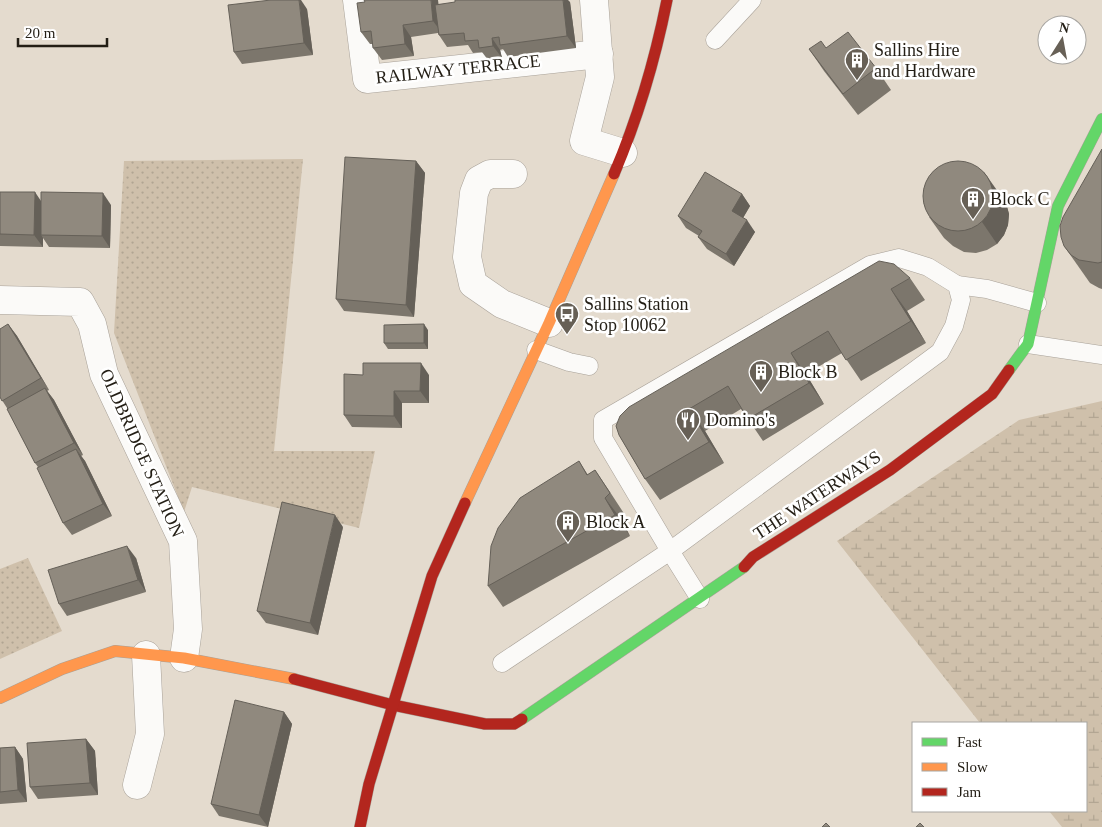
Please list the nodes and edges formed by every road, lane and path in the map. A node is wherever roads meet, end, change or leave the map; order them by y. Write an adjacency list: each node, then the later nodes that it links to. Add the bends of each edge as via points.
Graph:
1 (357, 0): 6 (street, RAILWAY TERRACE, via 367,80)
2 (594, 0): 6 (street)
3 (668, 0): 8 (street, via 656,53)
4 (752, 0): 5 (lane)
5 (715, 40)
6 (598, 54): 8 (street, via 600,77 584,141)
7 (1102, 119): 12 (street, THE WATERWAYS, via 1058,206)
8 (623, 153): 13 (street)
9 (513, 174): 13 (street, via 490,174 479,180 474,193 467,257 473,284 502,304)
10 (957, 285): 12 (lane, via 987,289); 18 (lane, via 961,300 954,326 940,352); 18 (lane, via 928,267 899,258 870,264 603,420 603,438)
11 (0, 300): 21 (street, OLDBRIDGE STATION, via 80,302 92,324 104,374 183,541 188,629)
12 (1037, 303): 14 (street, THE WATERWAYS)
13 (549, 323): 15 (street)
14 (1028, 344): 16 (lane); 19 (street, THE WATERWAYS, via 992,394 890,470 752,557 742,570)
15 (536, 350): 17 (lane); 24 (street, via 432,576)
16 (1102, 355)
17 (589, 366)
18 (670, 551): 19 (lane); 22 (lane)
19 (700, 599): 24 (street, THE WATERWAYS, via 514,724 485,724)
20 (146, 655): 21 (street); 23 (street, via 115,651 62,669); 25 (street, via 150,734)
21 (184, 658): 24 (street, via 308,682)
22 (502, 663)
23 (0, 698)
24 (393, 705): 26 (street, via 369,784)
25 (137, 785)
26 (360, 827)

